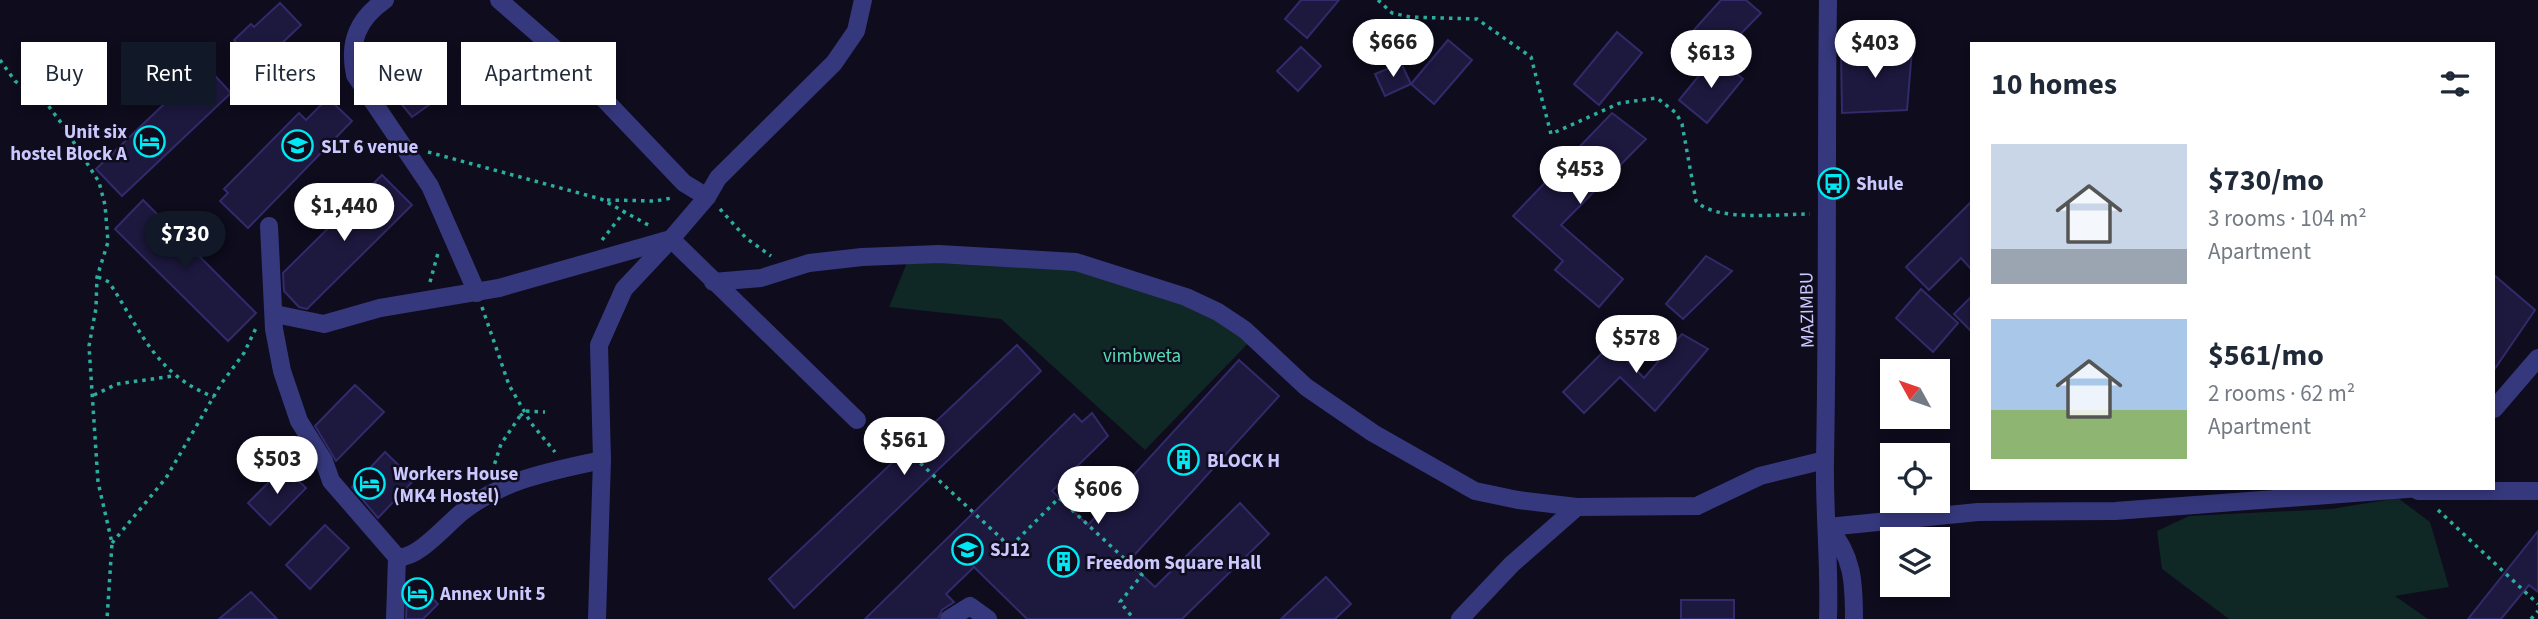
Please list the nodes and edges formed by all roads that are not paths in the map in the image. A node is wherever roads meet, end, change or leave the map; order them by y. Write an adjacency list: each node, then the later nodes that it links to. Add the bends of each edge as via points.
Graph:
1 (385, 0): 9 (street, via 355,30 351,56 355,75 430,186)
2 (499, 0): 5 (street, via 561,54 684,183)
3 (863, 0): 5 (street, via 856,31 834,63 718,178)
4 (1828, 0): 15 (street, MAZIMBU, via 1825,215 1829,398)
5 (707, 197): 7 (street)
6 (269, 226): 10 (street)
7 (671, 239): 8 (street); 9 (street); 14 (street, via 624,289 599,345)
8 (713, 282): 13 (street); 19 (street, via 761,278 799,265 862,257 939,254 1076,262 1186,297 1218,312 1317,394 1404,452 1475,491)
9 (477, 293): 10 (street, via 380,308 324,324)
10 (275, 314): 21 (street, via 282,371 309,442 342,496)
11 (2538, 358): 12 (street)
12 (2495, 408)
13 (857, 420)
14 (602, 460): 21 (street, via 500,486 462,511 411,556); 23 (street)
15 (1825, 460): 19 (street, via 1760,476 1697,506); 20 (street, MAZIMBU)
16 (2405, 490): 20 (street, via 2115,511 1978,513)
17 (2478, 490): 18 (street)
18 (2538, 491)
19 (1577, 507): 26 (street, via 1512,564)
20 (1828, 527): 27 (street, MAZIMBU); 28 (street, via 1852,566)
21 (397, 557): 22 (street)
22 (395, 619)
23 (597, 619)
24 (948, 619): 25 (street, via 970,606)
25 (988, 619)
26 (1460, 619)
27 (1828, 619)
28 (1854, 619)

